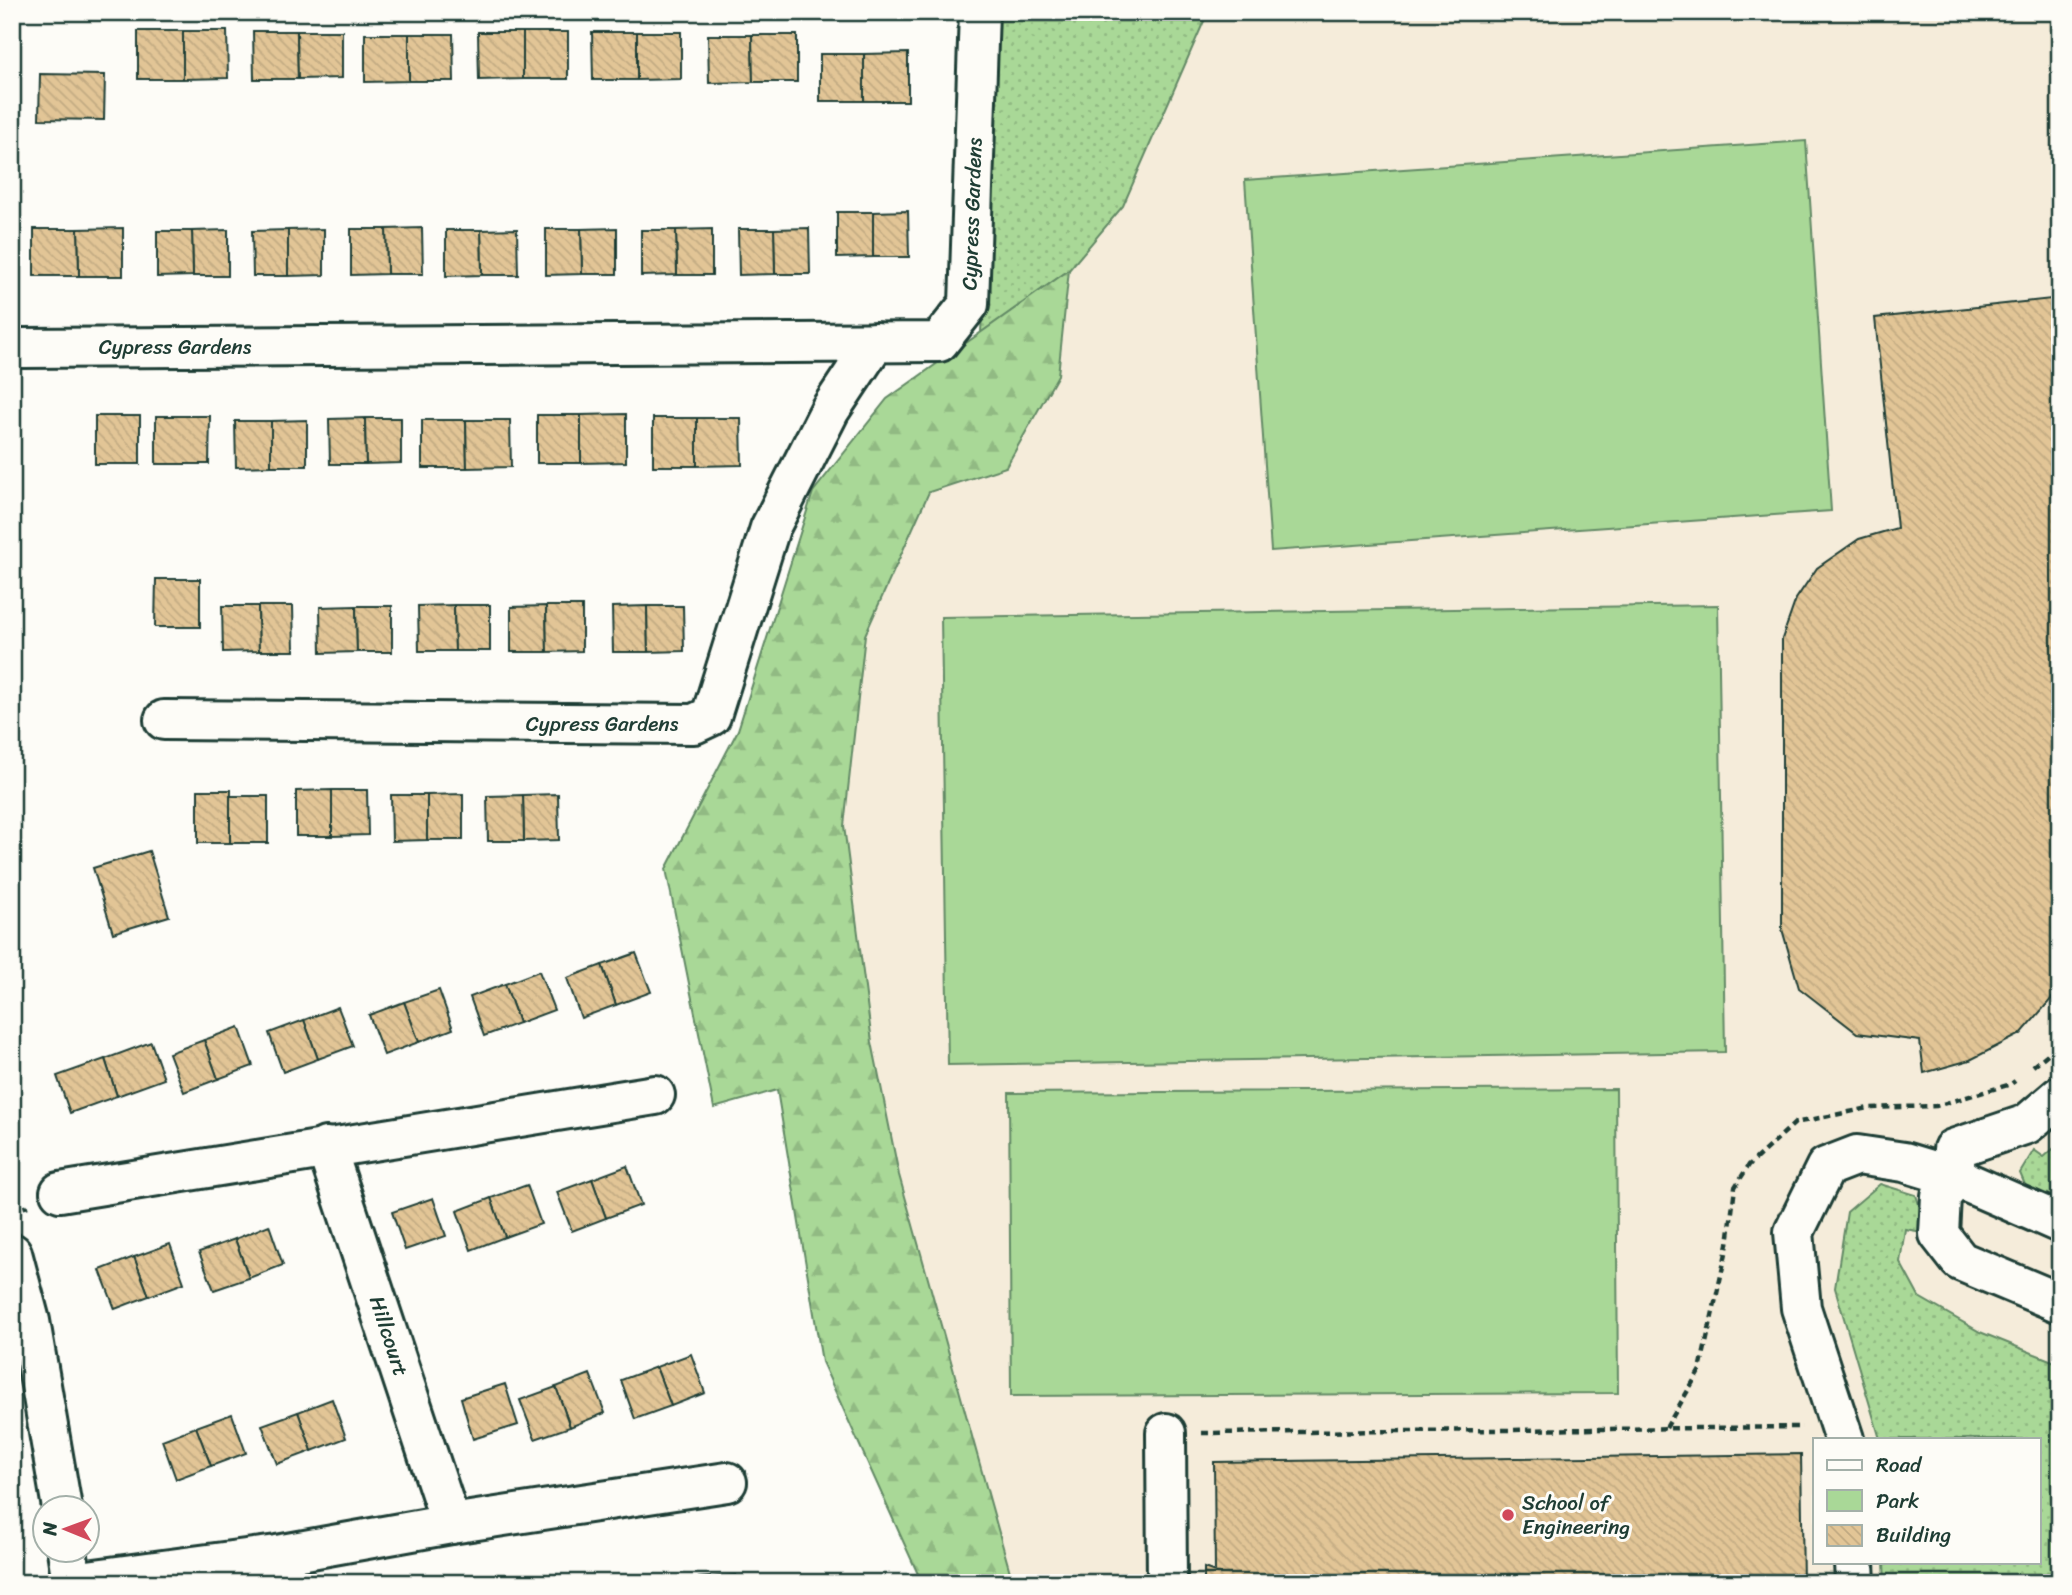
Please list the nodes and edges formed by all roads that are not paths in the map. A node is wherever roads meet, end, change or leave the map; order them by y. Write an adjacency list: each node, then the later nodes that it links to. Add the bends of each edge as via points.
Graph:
1 (979, 12): 2 (street, Cypress Gardens, via 969,304 939,342)
2 (874, 342): 3 (street, Cypress Gardens); 4 (street, Cypress Gardens, via 830,410 770,528 711,716 694,724)
3 (22, 348)
4 (164, 720)
5 (655, 1095): 7 (street)
6 (2060, 1096): 8 (street, via 2028,1124 1953,1149)
7 (326, 1147): 9 (street); 17 (street, Hillcourt)
8 (1957, 1178): 10 (street); 12 (street, via 1941,1196 1940,1234 1960,1261); 14 (street, via 1904,1162 1857,1155 1826,1167 1794,1232 1801,1308)
9 (60, 1192)
10 (2060, 1223)
11 (15, 1271): 16 (street, via 37,1359)
12 (2060, 1303)
13 (1166, 1433): 22 (street)
14 (1844, 1438)
15 (727, 1482): 17 (street)
16 (60, 1494)
17 (451, 1524): 20 (street)
18 (69, 1564): 21 (street)
19 (1854, 1564): 23 (street)
20 (279, 1569): 21 (street)
21 (72, 1582)
22 (1167, 1583)
23 (1855, 1583)

